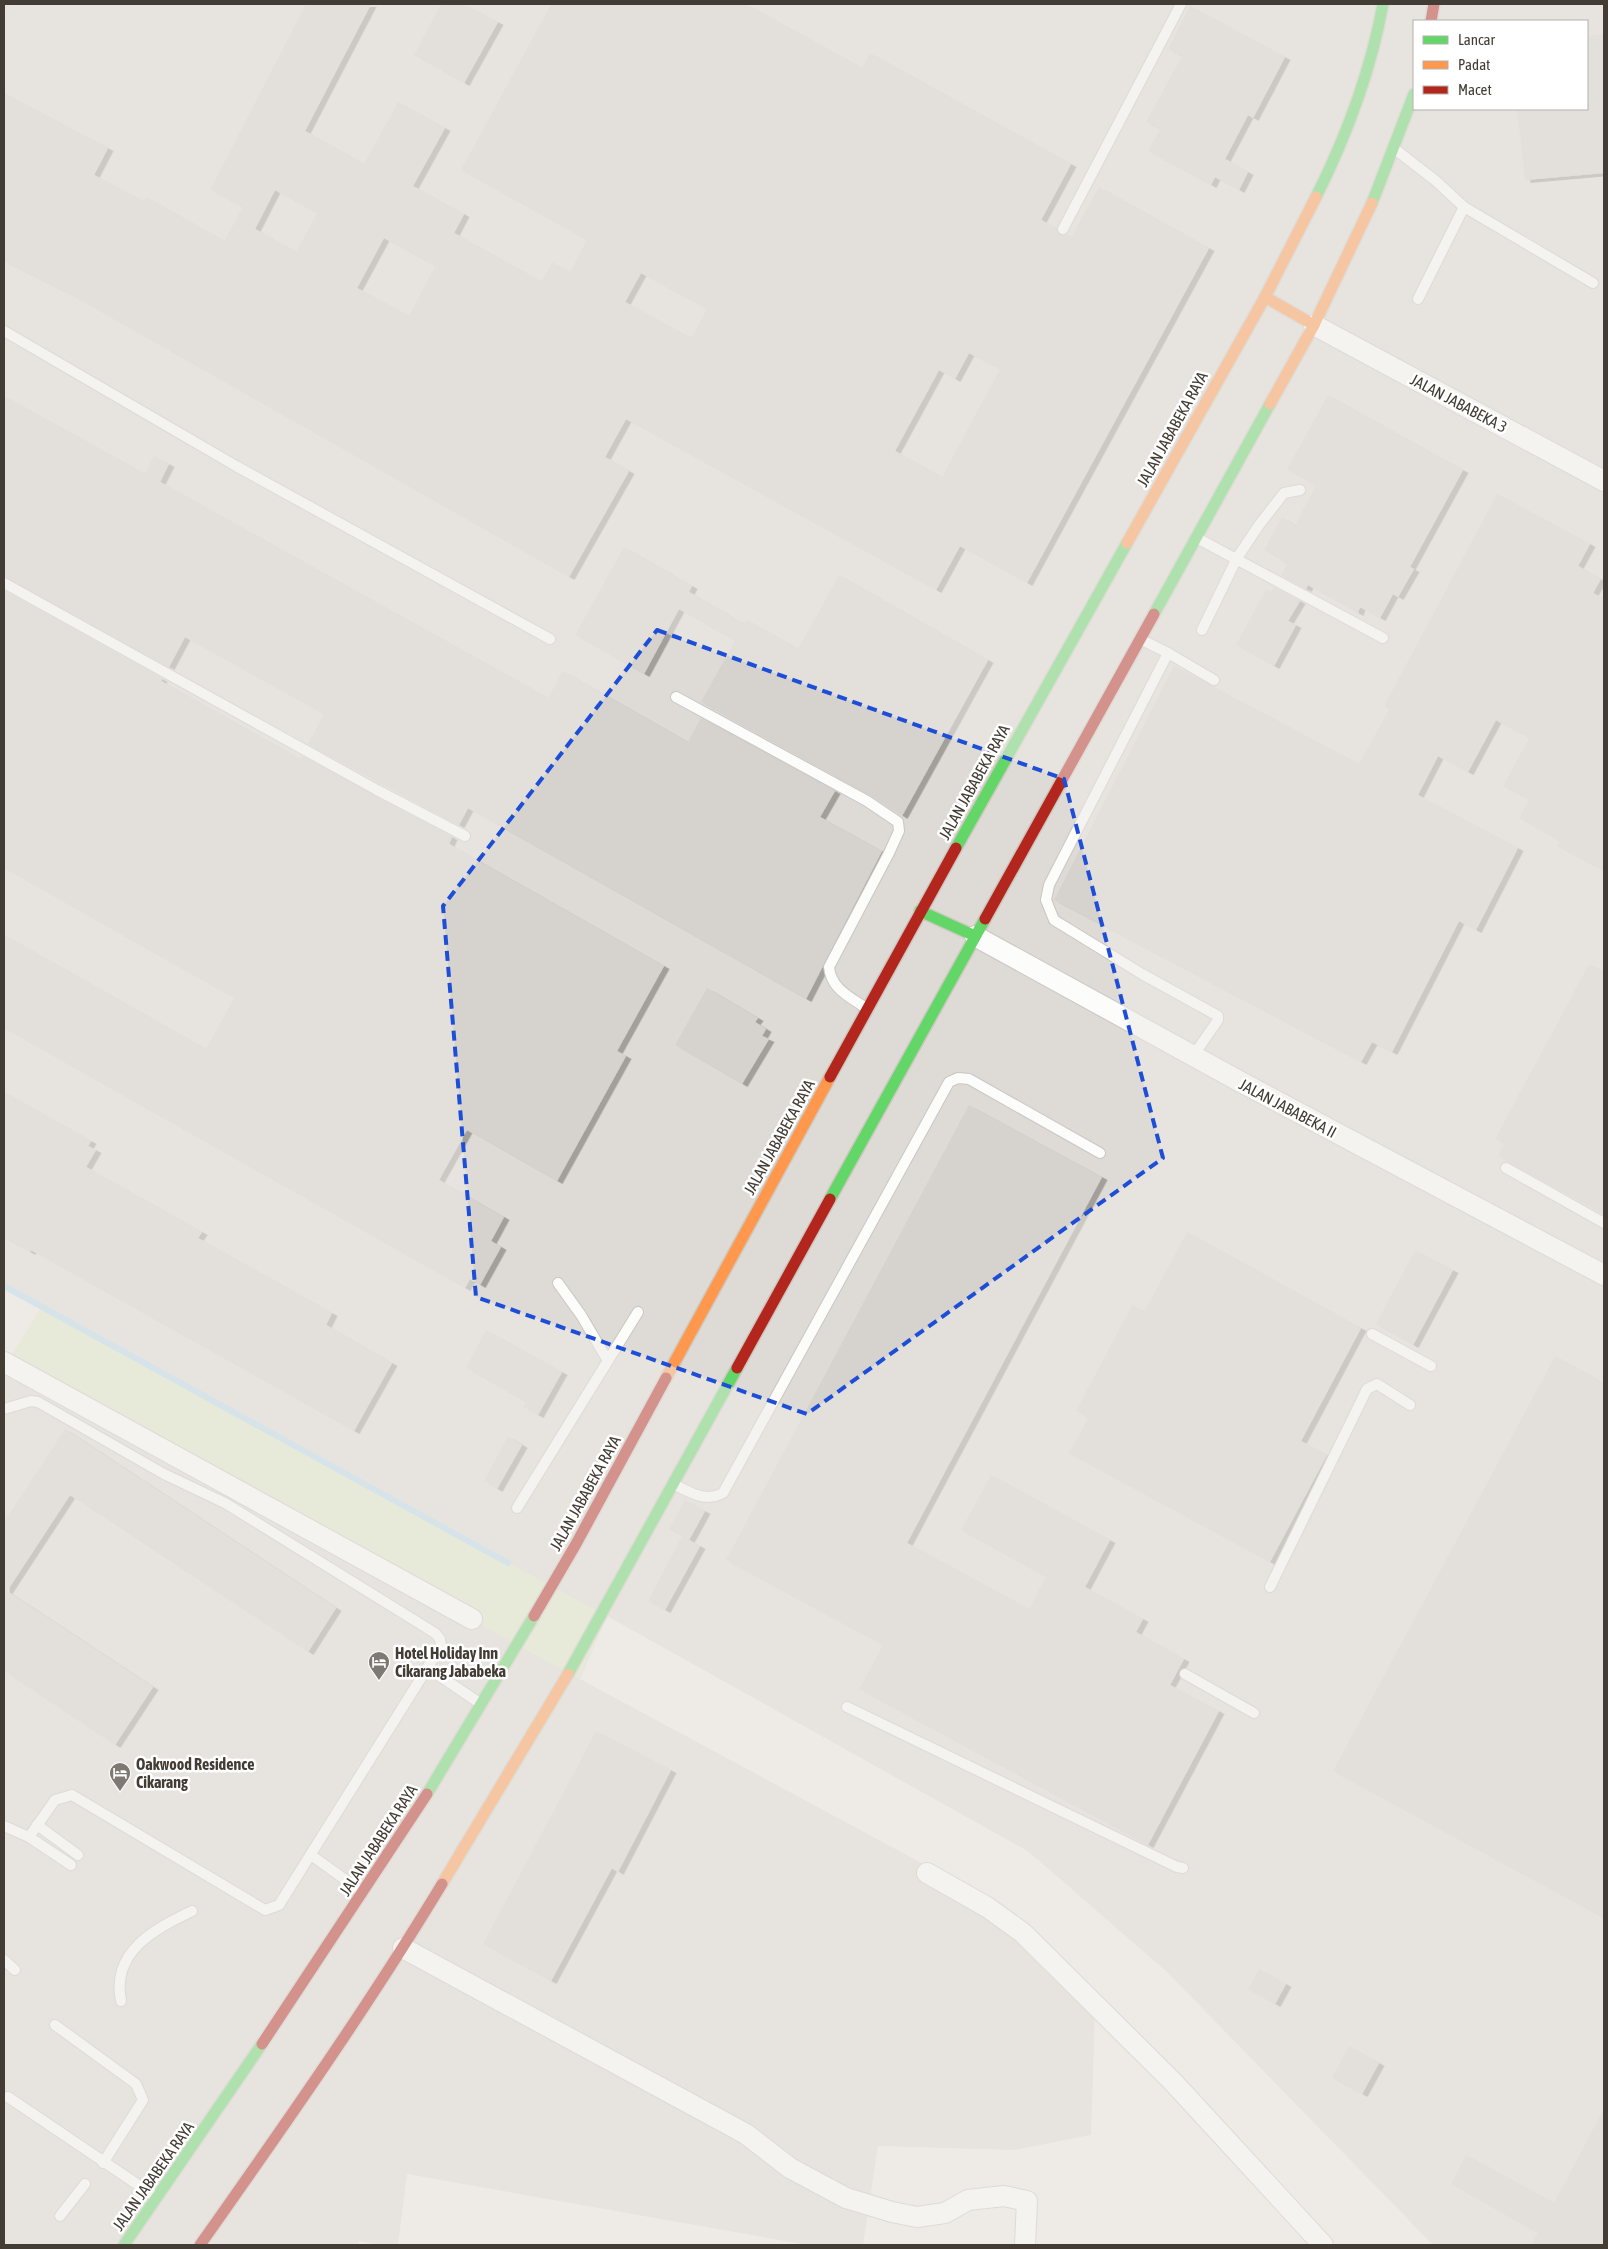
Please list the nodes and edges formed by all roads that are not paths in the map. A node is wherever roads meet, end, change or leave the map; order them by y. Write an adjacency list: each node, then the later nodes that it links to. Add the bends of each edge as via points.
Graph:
1 (1181, 4): 8 (lane)
2 (1384, 4): 10 (main road, JALAN JABABEKA RAYA, via 1377,38 1336,156)
3 (1434, 4): 4 (main road)
4 (1431, 20)
5 (1413, 97): 6 (main road)
6 (1396, 150): 7 (lane); 12 (main road, via 1357,240)
7 (1464, 207): 9 (lane); 11 (lane)
8 (1063, 229)
9 (1593, 282)
10 (1265, 297): 12 (main road); 27 (main road, JALAN JABABEKA RAYA)
11 (1418, 298)
12 (1314, 325): 14 (street, JALAN JABABEKA 3); 16 (main road)
13 (4, 331): 21 (lane, via 236,466)
14 (1604, 481)
15 (1300, 490): 17 (lane, via 1284,493)
16 (1196, 538): 17 (lane); 22 (main road)
17 (1237, 558): 19 (lane); 20 (lane)
18 (4, 583): 26 (lane)
19 (1202, 630)
20 (1383, 638)
21 (550, 639)
22 (1140, 639): 23 (lane); 28 (main road)
23 (1168, 653): 24 (lane); 30 (lane, via 1049,885 1046,900 1054,920 1218,1016)
24 (1214, 680)
25 (676, 697): 29 (lane, via 867,801 898,822 899,831 890,853 829,967 830,977 837,988)
26 (465, 836)
27 (920, 910): 28 (main road); 29 (main road, JALAN JABABEKA RAYA)
28 (975, 936): 30 (street, JALAN JABABEKA II); 43 (main road)
29 (867, 1009): 49 (main road, JALAN JABABEKA RAYA, via 576,1544)
30 (1193, 1056): 34 (street, JALAN JABABEKA II)
31 (1100, 1153): 43 (lane, via 969,1079 958,1078 949,1082 723,1493 710,1498 701,1497)
32 (1506, 1168): 33 (lane)
33 (1604, 1223)
34 (1604, 1275)
35 (558, 1283): 38 (lane)
36 (638, 1312): 38 (lane)
37 (1372, 1334): 40 (lane)
38 (608, 1361): 44 (lane)
39 (4, 1362): 46 (street)
40 (1431, 1366)
41 (1410, 1405): 45 (lane, via 1377,1384 1367,1388)
42 (4, 1409): 47 (lane, via 38,1402 164,1474 224,1503 434,1633 441,1646)
43 (672, 1484): 62 (main road, via 565,1679)
44 (517, 1508)
45 (1270, 1587)
46 (472, 1618)
47 (428, 1668): 49 (lane); 56 (lane)
48 (1185, 1674): 51 (lane)
49 (483, 1705): 60 (main road, JALAN JABABEKA RAYA)
50 (848, 1707): 58 (lane)
51 (1254, 1712)
52 (37, 1825): 54 (lane); 55 (lane); 56 (lane, via 55,1800 72,1795 265,1910 279,1905)
53 (4, 1826): 54 (lane)
54 (29, 1837): 57 (lane)
55 (78, 1855)
56 (311, 1855): 60 (lane)
57 (71, 1865)
58 (1184, 1868)
59 (927, 1873): 75 (street, via 987,1907 1022,1933 1174,2083)
60 (363, 1892): 70 (main road, JALAN JABABEKA RAYA)
61 (192, 1911): 65 (lane, via 142,1939 121,1970)
62 (403, 1948): 73 (main road, via 322,2072); 74 (street, via 746,2134 790,2168 846,2198 917,2217 945,2213 968,2200 1004,2196 1027,2201)
63 (4, 1960): 64 (lane)
64 (15, 1970)
65 (121, 2001)
66 (55, 2025): 68 (lane, via 136,2084 143,2100)
67 (8, 2097): 68 (lane)
68 (102, 2162): 70 (lane)
69 (85, 2184): 71 (lane)
70 (157, 2197): 72 (main road, JALAN JABABEKA RAYA)
71 (60, 2216)
72 (124, 2245)
73 (200, 2245)
74 (1026, 2245)
75 (1323, 2245)

